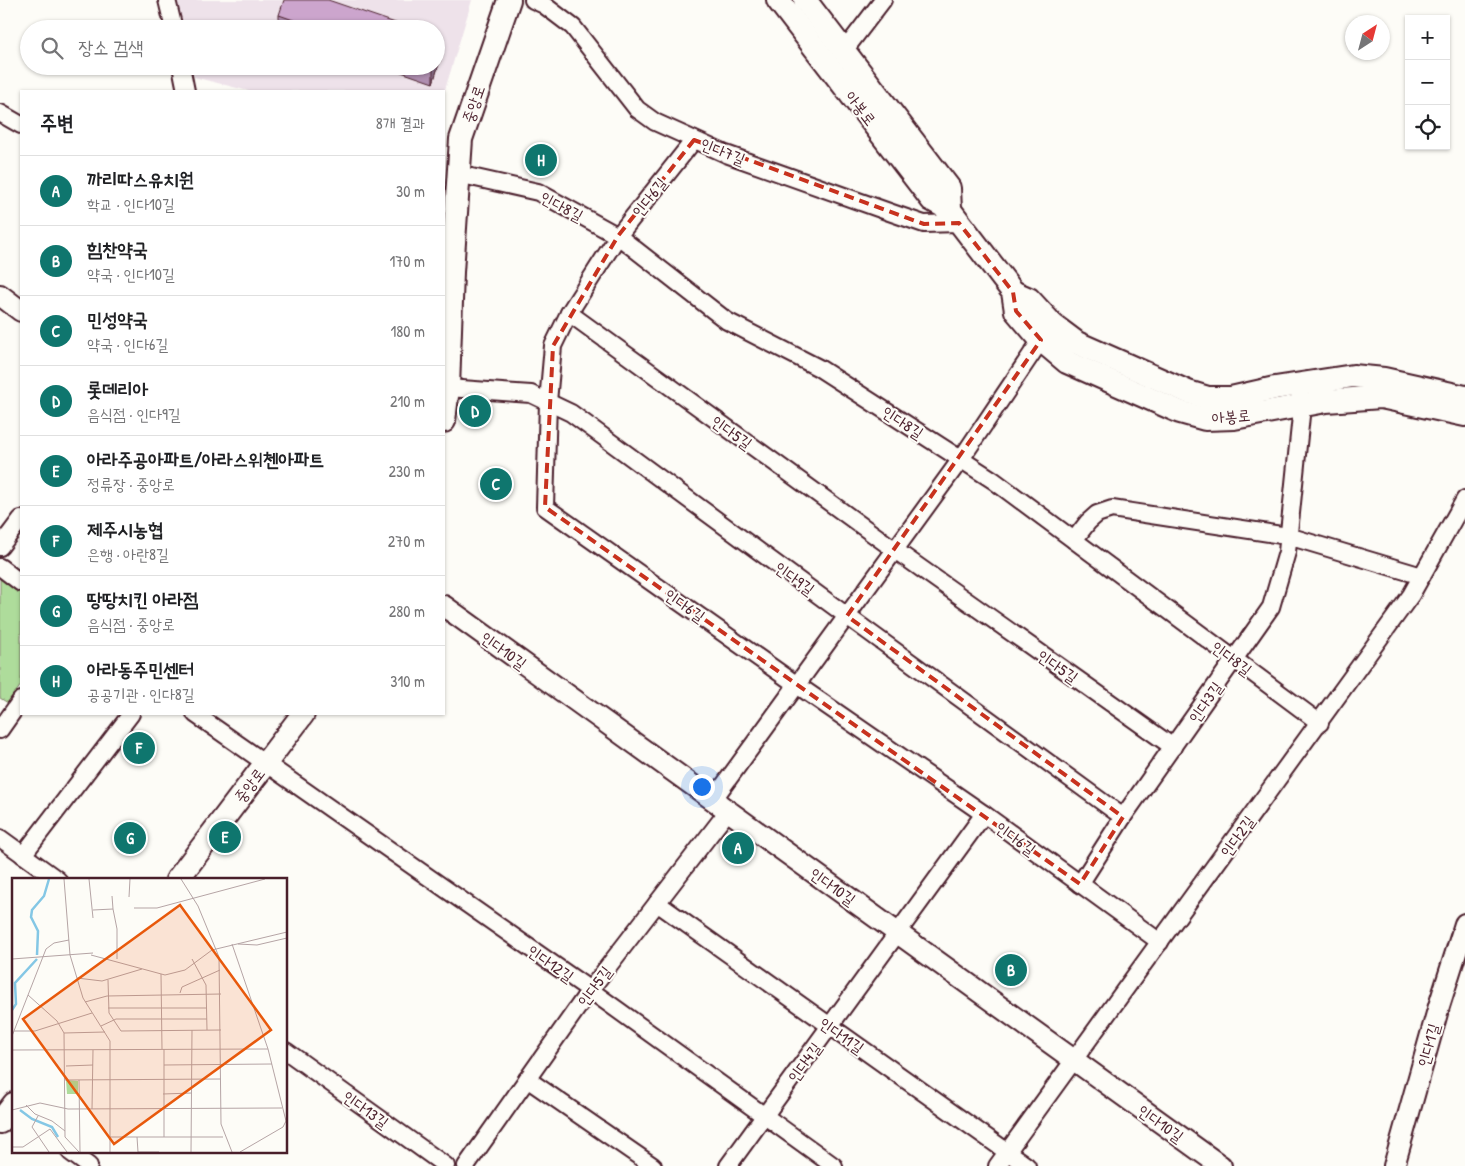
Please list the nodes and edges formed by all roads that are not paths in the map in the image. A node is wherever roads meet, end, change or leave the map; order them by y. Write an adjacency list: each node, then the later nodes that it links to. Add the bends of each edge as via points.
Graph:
1 (167, 0): 7 (street)
2 (509, 0): 14 (main road, 중앙로, via 461,139)
3 (533, 0): 13 (street, 인다7길, via 573,27 637,109 655,122)
4 (778, 0): 15 (main road, 아봉로, via 932,200)
5 (805, 0): 8 (main road, 아봉로)
6 (883, 0): 8 (street)
7 (172, 20)
8 (844, 51): 15 (main road, 아봉로, via 949,188)
9 (183, 75): 10 (street)
10 (186, 90)
11 (0, 113): 12 (street)
12 (20, 124)
13 (694, 140): 15 (street, 인다7길, via 924,224); 16 (street, 인다6길)
14 (458, 174): 16 (street, 인다8길, via 538,192); 17 (main road, 중앙로)
15 (954, 216): 18 (main road, 아봉로)
16 (618, 236): 21 (street, 인다6길); 29 (street, 인다8길, via 728,321 819,368)
17 (448, 270): 23 (main road, 중앙로)
18 (1013, 292): 22 (main road, 아봉로, via 1016,311); 24 (main road, 아봉로, via 1030,299 1053,325 1077,343 1188,392 1208,398 1231,398 1274,388)
19 (0, 295): 20 (street)
20 (20, 310)
21 (569, 313): 26 (street, 인다6길, via 553,346); 35 (street, 인다5길)
22 (1041, 340): 24 (main road, 아봉로, via 1067,362 1180,412 1205,419 1234,418); 29 (street, 인다5길)
23 (448, 388): 26 (street, 인다9길, via 531,394); 27 (main road, 중앙로)
24 (1300, 395): 25 (main road, 아봉로, via 1353,376 1384,379); 28 (main road, 아봉로, via 1326,401 1381,397); 32 (street, 인다3길)
25 (1465, 397)
26 (548, 402): 40 (street, 인다9길, via 571,413); 42 (street, 인다6길, via 546,507)
27 (445, 413)
28 (1465, 415)
29 (961, 459): 33 (street, 인다8길); 35 (street, 인다5길)
30 (1465, 499): 37 (street, 인다2길)
31 (20, 520): 34 (street)
32 (1288, 536): 33 (street, via 1112,509 1097,514); 37 (street); 41 (street, 인다3길, via 1287,552 1271,607)
33 (1074, 540): 41 (street, 인다8길)
34 (0, 547)
35 (895, 550): 40 (street, 인다5길); 49 (street, 인다5길)
36 (0, 567): 38 (street)
37 (1422, 576): 47 (street, 인다2길)
38 (20, 582)
39 (445, 607): 51 (street, 인다10길)
40 (847, 616): 42 (street, 인다5길); 53 (street, 인다9길)
41 (1235, 660): 47 (street, 인다8길); 49 (street, 인다3길)
42 (797, 685): 51 (street, 인다5길); 52 (street, 인다6길)
43 (19, 703): 48 (street)
44 (130, 715): 55 (street)
45 (197, 715): 50 (street, 인다12길)
46 (302, 715): 50 (main road, 중앙로)
47 (1320, 723): 62 (street, 인다2길)
48 (0, 730)
49 (1173, 747): 53 (street, 인다3길)
50 (265, 763): 57 (main road, 중앙로); 63 (street, 인다12길)
51 (721, 806): 59 (street, 인다5길); 61 (street, 인다10길)
52 (984, 814): 58 (street, 인다6길); 61 (street, 인다4길)
53 (1123, 817): 58 (street, 인다3길)
54 (0, 838): 55 (street)
55 (23, 855): 56 (street)
56 (55, 878)
57 (179, 878)
58 (1080, 884): 62 (street, 인다6길)
59 (657, 903): 63 (street, 인다5길); 64 (street, 인다11길)
60 (1465, 924): 80 (street, 인다1길)
61 (898, 933): 64 (street, 인다4길); 66 (street, 인다10길)
62 (1160, 942): 66 (street, 인다2길)
63 (590, 990): 67 (street, 인다5길); 68 (street, 인다12길)
64 (830, 1027): 68 (street, 인다4길); 69 (street, 인다11길)
65 (288, 1052): 72 (street, 인다13길)
66 (1074, 1060): 69 (street, 인다2길); 79 (street, 인다10길)
67 (527, 1079): 73 (street, 인다5길); 74 (street)
68 (764, 1116): 75 (street, 인다4길); 76 (street, 인다12길)
69 (1008, 1152): 77 (street, 인다2길); 78 (street, 인다11길)
70 (73, 1154): 71 (street)
71 (90, 1166)
72 (446, 1166)
73 (466, 1166)
74 (653, 1166)
75 (728, 1166)
76 (834, 1166)
77 (997, 1166)
78 (1027, 1166)
79 (1221, 1166)
80 (1394, 1166)

